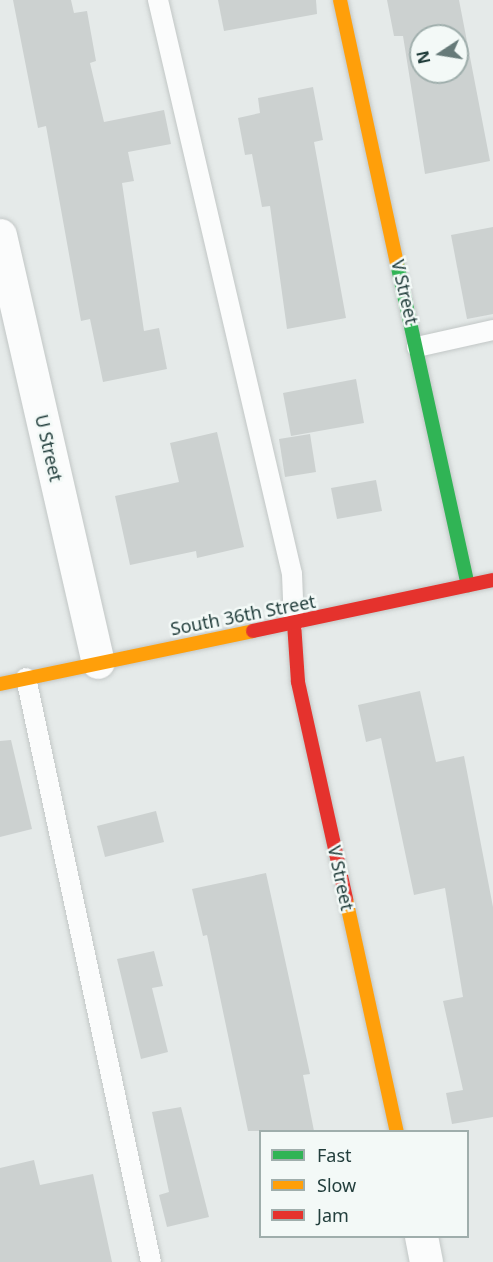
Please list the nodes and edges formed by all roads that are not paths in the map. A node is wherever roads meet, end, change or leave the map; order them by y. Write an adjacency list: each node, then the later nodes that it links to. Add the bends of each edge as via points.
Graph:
1 (158, 0): 8 (lane, via 292,574)
2 (340, 0): 5 (street, V Street)
3 (0, 235): 9 (street, U Street)
4 (493, 330): 5 (lane)
5 (417, 347): 7 (street, V Street)
6 (493, 580): 7 (street, South 36th Street)
7 (468, 585): 8 (street, South 36th Street)
8 (294, 623): 9 (street, South 36th Street); 12 (street, V Street, via 298,682)
9 (99, 662): 10 (street, South 36th Street)
10 (26, 678): 11 (street, South 36th Street); 14 (lane)
11 (0, 684)
12 (397, 1130)
13 (421, 1238): 15 (street)
14 (151, 1262)
15 (426, 1262)

